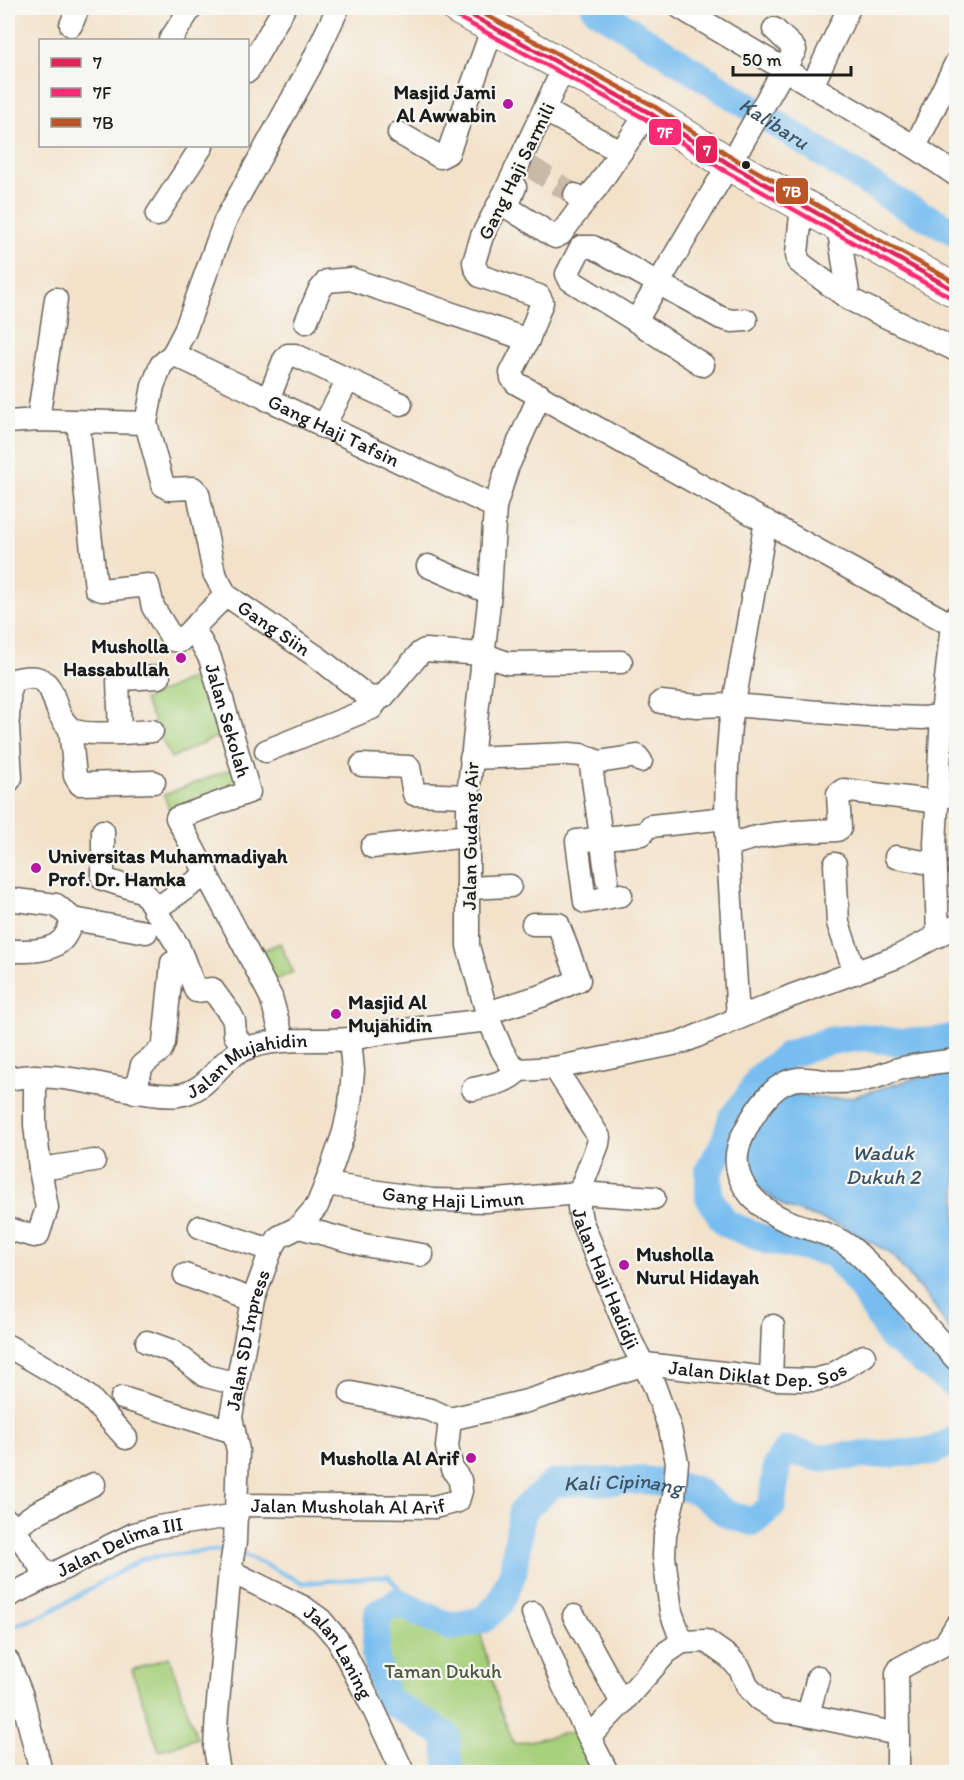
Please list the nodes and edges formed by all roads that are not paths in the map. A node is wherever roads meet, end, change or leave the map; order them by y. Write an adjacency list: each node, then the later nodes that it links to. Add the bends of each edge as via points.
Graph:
1 (190, 8): 10 (street)
2 (284, 8): 13 (street)
3 (338, 8): 37 (street, via 225,221)
4 (458, 8): 8 (highway)
5 (681, 8): 7 (street)
6 (849, 8): 15 (street)
7 (706, 15): 14 (street)
8 (497, 17): 12 (highway); 18 (street, via 448,153 440,156); 19 (highway)
9 (774, 29): 14 (street, via 794,48)
10 (171, 39)
11 (957, 63): 21 (street)
12 (571, 68): 16 (highway); 17 (street); 35 (street, Gang Haji Sarmili, via 482,236 474,262 480,276 539,296 543,305)
13 (249, 69)
14 (779, 78): 15 (street); 19 (street)
15 (812, 86): 21 (street)
16 (648, 112): 19 (highway); 22 (street)
17 (553, 115): 22 (street); 22 (street, via 534,145 507,207 553,236 561,234 580,198 597,187)
18 (399, 133)
19 (740, 146): 24 (highway); 27 (highway); 28 (street)
20 (201, 147): 25 (street)
21 (915, 147): 23 (street)
22 (621, 152)
23 (955, 171)
24 (802, 204): 26 (highway); 31 (street, via 798,261)
25 (157, 215)
26 (838, 225): 29 (highway); 31 (street)
27 (957, 268)
28 (658, 283): 32 (street, via 721,318); 33 (street); 33 (street, via 593,247 581,247 567,274 570,280)
29 (957, 291)
30 (56, 299): 43 (street)
31 (849, 299): 36 (street)
32 (746, 320)
33 (636, 321): 38 (street)
34 (306, 322): 35 (street, via 327,281 351,279)
35 (528, 340): 40 (street, via 512,378)
36 (957, 350)
37 (173, 354): 41 (street, Gang Haji Tafsin); 46 (street, via 160,366)
38 (703, 365)
39 (348, 380): 41 (street, via 288,355); 42 (street); 47 (street)
40 (540, 395): 48 (street, Jalan Gudang Air, via 507,468); 49 (street)
41 (268, 400): 47 (street, Gang Haji Tafsin)
42 (400, 404)
43 (38, 420): 44 (street); 45 (street)
44 (8, 422)
45 (78, 422): 46 (street); 54 (street, via 96,588 148,585 153,607 173,640 180,641)
46 (146, 423): 52 (street, Gang Siin, via 163,484 169,489 193,488 198,493 214,573)
47 (323, 427): 48 (street, Gang Haji Tafsin)
48 (495, 507): 51 (street, Jalan Gudang Air)
49 (766, 521): 53 (street); 60 (street)
50 (428, 566): 51 (street)
51 (490, 593): 55 (street, Jalan Gudang Air)
52 (226, 595): 54 (street); 58 (street, Gang Siin, via 320,658 368,697)
53 (954, 620): 61 (street)
54 (193, 628): 87 (street, Jalan Sekolah, via 210,658 249,792 177,818)
55 (483, 654): 56 (street, via 507,663); 58 (street, via 425,650); 70 (street, Jalan Gudang Air)
56 (621, 662)
57 (159, 677): 66 (street, via 118,681)
58 (379, 699): 69 (street, via 372,708)
59 (661, 702): 60 (street)
60 (733, 705): 61 (street, via 867,716); 78 (street)
61 (942, 715): 68 (street)
62 (8, 719): 64 (street, via 10,681 40,679 46,681)
63 (8, 727): 67 (street)
64 (70, 728): 66 (street, via 81,733); 75 (street, via 75,776 80,784)
65 (152, 731): 66 (street)
66 (120, 732)
67 (8, 733): 74 (street)
68 (949, 741): 77 (street)
69 (266, 751)
70 (471, 758): 71 (street, via 569,754); 76 (street, Jalan Gudang Air)
71 (590, 759): 72 (street, via 599,762 638,756); 81 (street)
72 (641, 761)
73 (362, 765): 76 (street, via 409,767 413,792 417,795)
74 (8, 782)
75 (154, 782)
76 (468, 796): 80 (street, Jalan Gudang Air)
77 (939, 802): 82 (street, via 843,790 838,794 837,830 780,832); 86 (street)
78 (726, 818): 81 (street); 82 (street)
79 (103, 831): 91 (street, via 103,879 144,892)
80 (467, 836): 83 (street); 89 (street, Jalan Gudang Air)
81 (602, 839): 81 (street, via 577,841 585,902 614,887)
82 (727, 846): 100 (street)
83 (372, 847)
84 (896, 857): 86 (street)
85 (835, 864): 98 (street, via 838,923)
86 (935, 864): 94 (street)
87 (207, 874): 91 (street); 102 (street, Jalan Sekolah, via 271,997)
88 (510, 886): 89 (street)
89 (468, 888): 99 (street, Jalan Gudang Air, via 468,946)
90 (8, 899): 92 (street, via 56,905)
91 (154, 910): 103 (street, via 178,946 196,991 212,988 231,1015)
92 (73, 919): 95 (street); 96 (street, via 57,945 36,951)
93 (533, 924): 99 (street, Jalan Mujahidin, via 558,924 579,980)
94 (947, 931): 98 (street)
95 (146, 932)
96 (8, 951)
97 (172, 963): 110 (street, via 164,1044 142,1065)
98 (855, 973): 100 (street)
99 (488, 1016): 101 (street, Jalan Mujahidin); 106 (street, Jalan Gudang Air, via 502,1050)
100 (738, 1018): 105 (street, via 683,1042)
101 (350, 1039): 102 (street, Jalan Mujahidin); 113 (street, Jalan SD Inpress, via 350,1104)
102 (283, 1040): 103 (street, Jalan Mujahidin)
103 (245, 1049): 110 (street, Jalan Mujahidin, via 192,1092)
104 (957, 1060): 127 (street, via 902,1068 857,1081 788,1081 774,1090 750,1121 738,1143 735,1161 739,1179 748,1192 772,1213 849,1246)
105 (555, 1068): 106 (street); 114 (street, Jalan Haji Hadidji, via 599,1137)
106 (519, 1070): 109 (street, via 506,1081)
107 (35, 1076): 108 (street, Jalan Mujahidin); 110 (street, Jalan Mujahidin); 112 (street)
108 (8, 1079)
109 (473, 1089)
110 (135, 1092)
111 (94, 1161): 112 (street)
112 (39, 1169): 118 (street, via 47,1208 38,1235)
113 (326, 1184): 114 (street, Gang Haji Limun, via 432,1200 485,1201); 117 (street, Jalan SD Inpress, via 317,1206)
114 (579, 1193): 115 (street, Gang Haji Limun); 128 (street, Jalan Haji Hadidji, via 581,1220 632,1343)
115 (654, 1198)
116 (200, 1227): 119 (street)
117 (299, 1227): 119 (street, Jalan SD Inpress, via 279,1237); 120 (street, via 364,1245)
118 (8, 1229)
119 (271, 1250): 122 (street, Jalan SD Inpress)
120 (422, 1255)
121 (185, 1275): 122 (street)
122 (253, 1300): 130 (street, Jalan SD Inpress)
123 (773, 1326): 129 (street)
124 (147, 1342): 130 (street, via 172,1351 206,1377)
125 (8, 1346): 135 (street, via 90,1398)
126 (864, 1356): 129 (street, Jalan Diklat Dep. Sos, via 830,1376 814,1380)
127 (957, 1359)
128 (645, 1365): 129 (street, Jalan Diklat Dep. Sos); 133 (street, via 527,1401); 145 (street, Jalan Haji Hadidji, via 670,1429 676,1462 663,1556 671,1612)
129 (771, 1378)
130 (237, 1384): 134 (street, Jalan SD Inpress, via 231,1417)
131 (351, 1393): 133 (street, via 431,1410)
132 (122, 1398): 134 (street)
133 (450, 1419): 137 (street, Jalan Musholah Al Arif, via 447,1447 452,1469 460,1480 458,1501 434,1507)
134 (234, 1432): 137 (street, Jalan SD Inpress, via 238,1451)
135 (126, 1438)
136 (94, 1484): 138 (street)
137 (237, 1510): 139 (street, Jalan SD Inpress); 140 (street, Jalan Delima III, via 134,1534)
138 (11, 1525): 140 (street)
139 (232, 1557): 153 (street, Jalan SD Inpress, via 216,1713); 154 (street, Jalan Laning, via 321,1620 338,1640)
140 (47, 1576): 141 (street, Jalan Delima III)
141 (8, 1596)
142 (533, 1613): 151 (street)
143 (574, 1616): 148 (street)
144 (957, 1626): 150 (street, via 945,1644 897,1673)
145 (682, 1642): 148 (street, via 667,1652); 149 (street, via 706,1641 730,1658 759,1699 778,1711)
146 (8, 1661): 152 (street, via 22,1696)
147 (818, 1677): 149 (street)
148 (622, 1704): 151 (street)
149 (808, 1715): 150 (street)
150 (898, 1734): 156 (street)
151 (589, 1737): 155 (street)
152 (41, 1773)
153 (219, 1773)
154 (403, 1773)
155 (607, 1773)
156 (898, 1773)

